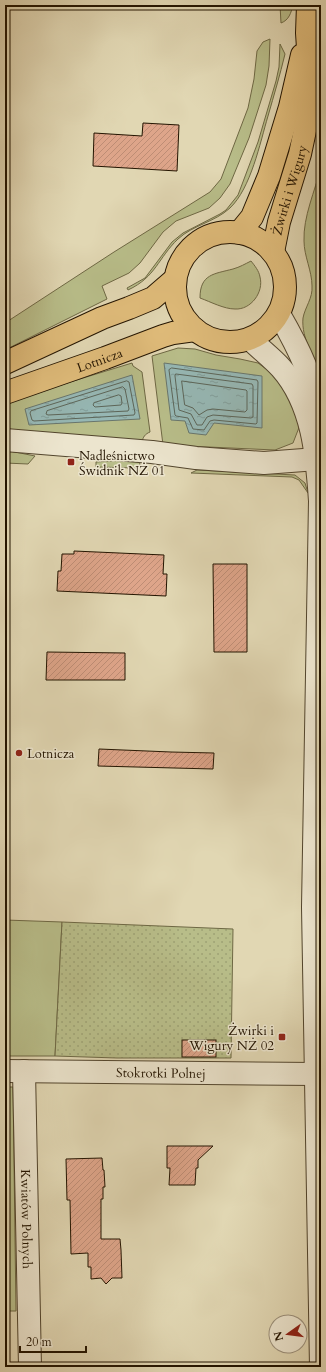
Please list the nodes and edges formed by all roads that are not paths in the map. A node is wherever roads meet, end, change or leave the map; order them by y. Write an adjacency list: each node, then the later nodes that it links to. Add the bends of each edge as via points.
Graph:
1 (308, 5): 2 (main road, Żwirki i Wigury)
2 (307, 33): 3 (main road, Żwirki i Wigury, via 290,107 269,176 252,216); 4 (main road, Żwirki i Wigury, via 310,78 308,116)
3 (238, 233): 4 (main road, via 257,239); 5 (main road, via 217,234 197,243 183,259)
4 (273, 252): 6 (main road, via 281,266 285,282)
5 (175, 279): 7 (main road, via 176,298 180,310); 9 (main road, via 153,298 102,318)
6 (279, 314): 8 (main road, via 266,329); 12 (street, via 303,360 318,405)
7 (195, 330): 8 (main road, via 221,342); 10 (main road, Lotnicza, via 163,336)
8 (250, 339): 12 (street, via 282,369 295,388 308,420)
9 (5, 363)
10 (5, 393)
11 (5, 440): 12 (street, via 264,463)
12 (317, 459): 14 (street, via 320,502 313,907)
13 (15, 1071): 14 (street, Stokrotki Polnej); 15 (street, Kwiatów Polnych)
14 (316, 1074): 16 (street)
15 (30, 1367)
16 (321, 1367)

